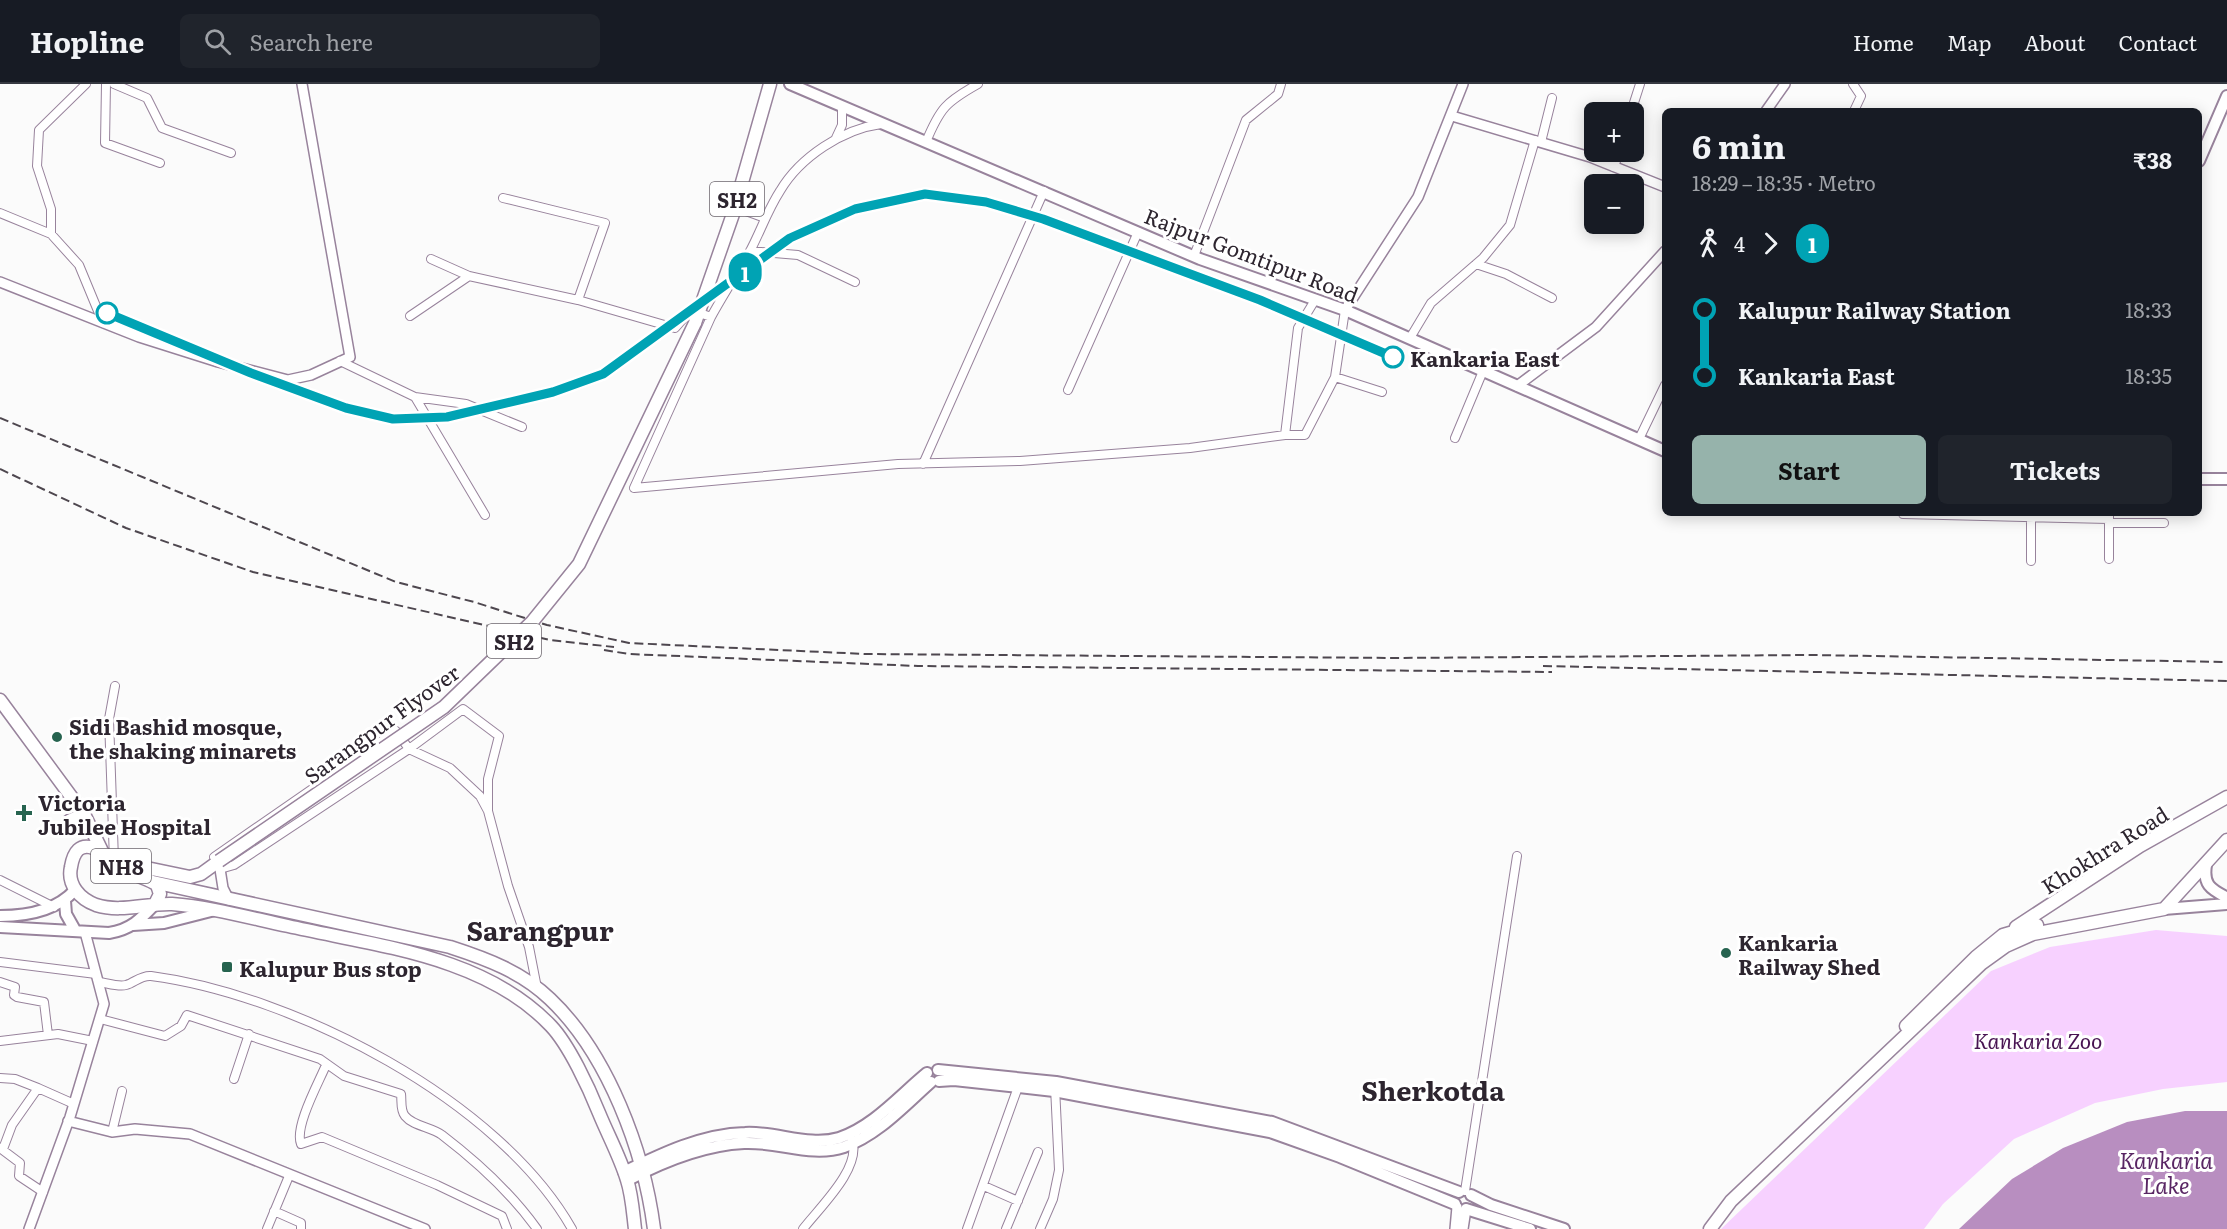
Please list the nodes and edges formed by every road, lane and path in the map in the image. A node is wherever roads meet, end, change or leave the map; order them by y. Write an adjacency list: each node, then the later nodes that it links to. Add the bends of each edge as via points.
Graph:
1 (86, 84): 36 (street, via 39,130 37,166 51,209)
2 (106, 84): 27 (street, via 105,143)
3 (114, 84): 24 (street, via 147,98 162,128)
4 (302, 84): 54 (street, via 350,357)
5 (770, 84): 32 (main road, SH2)
6 (790, 84): 16 (main road, Rajpur Gomtipur Road)
7 (978, 84): 23 (street, via 937,115)
8 (1281, 84): 39 (street, via 1278,94 1246,120)
9 (1463, 84): 19 (street)
10 (1640, 84): 15 (street)
11 (1785, 84): 17 (street)
12 (1853, 84): 18 (street, via 1861,96)
13 (2227, 96): 25 (main road)
14 (1552, 98): 22 (street)
15 (1635, 102)
16 (842, 106): 20 (main road, Rajpur Gomtipur Road); 21 (street, via 842,125)
17 (1768, 108)
18 (1855, 108)
19 (1452, 116): 22 (street); 48 (street, via 1418,197)
20 (883, 123): 21 (street, via 853,130); 23 (main road, Rajpur Gomtipur Road)
21 (836, 139): 34 (street, via 800,167 781,189)
22 (1538, 141): 28 (street); 41 (street, via 1510,225)
23 (926, 142): 30 (main road, Rajpur Gomtipur Road)
24 (231, 153)
25 (2202, 154)
26 (1615, 162): 28 (street)
27 (160, 163)
28 (1614, 166): 29 (street)
29 (1662, 186)
30 (1044, 191): 35 (main road, Rajpur Gomtipur Road); 67 (street)
31 (503, 198): 46 (street, via 605,223)
32 (735, 207): 34 (street); 51 (main road, SH2)
33 (0, 213): 36 (street)
34 (765, 218): 37 (street)
35 (1138, 232): 39 (main road, Rajpur Gomtipur Road); 58 (street)
36 (51, 234): 52 (street, via 79,265)
37 (750, 251): 44 (street, via 798,255); 50 (street)
38 (1662, 254): 57 (street, via 1596,327)
39 (1194, 256): 47 (main road, Rajpur Gomtipur Road)
40 (431, 259): 42 (street)
41 (1476, 264): 45 (street, via 1506,274); 53 (street, via 1431,303)
42 (469, 276): 46 (street); 49 (street)
43 (0, 282): 52 (street)
44 (855, 282)
45 (1552, 298)
46 (578, 300): 51 (street, via 675,328 689,311)
47 (1315, 300): 48 (main road, Rajpur Gomtipur Road); 63 (street, via 1298,328)
48 (1345, 310): 53 (main road, Rajpur Gomtipur Road); 56 (street)
49 (410, 316)
50 (711, 317): 51 (street); 67 (street, via 634,489)
51 (697, 318): 87 (main road, Sarangpur Flyover / SH2, bridge, via 579,564 532,622 444,707)
52 (103, 323): 54 (street, via 218,362 288,380 311,375)
53 (1410, 338): 55 (main road, Rajpur Gomtipur Road)
54 (340, 361): 61 (street)
55 (1484, 371): 57 (main road, Rajpur Gomtipur Road); 64 (street)
56 (1335, 377): 60 (street); 63 (street, via 1305,435)
57 (1517, 386): 65 (main road, Rajpur Gomtipur Road)
58 (1068, 390)
59 (1662, 391): 65 (street)
60 (1382, 392)
61 (415, 397): 62 (street, via 466,404); 70 (street)
62 (522, 427)
63 (1285, 435): 67 (street, via 1190,448)
64 (1455, 438)
65 (1639, 439): 66 (main road, Rajpur Gomtipur Road)
66 (1662, 450)
67 (923, 464)
68 (2202, 479): 69 (main road)
69 (2227, 479)
70 (485, 515)
71 (2031, 516): 72 (street); 75 (street)
72 (2109, 518): 73 (street); 74 (street)
73 (2164, 523)
74 (2109, 559)
75 (2031, 561)
76 (115, 686): 86 (street, via 109,719)
77 (0, 700): 81 (main road)
78 (408, 749): 80 (street, via 459,776 480,796); 80 (street, via 463,709 499,736 488,779); 87 (street, via 234,865); 89 (street, via 396,731)
79 (2227, 797): 102 (main road, Khokhra Road, via 2140,846)
80 (488, 811): 113 (street)
81 (84, 814): 82 (main road); 84 (main road)
82 (69, 821)
83 (2227, 840): 88 (main road)
84 (101, 849): 86 (main road, NH8); 92 (main road, NH8, via 83,849 72,860 70,874)
85 (1517, 856): 140 (street)
86 (114, 861): 89 (main road); 91 (main road, NH8)
87 (219, 865): 89 (main road, Sarangpur Flyover / SH2); 95 (street)
88 (2205, 865): 94 (main road, via 2207,885); 99 (main road)
89 (195, 878): 93 (main road, Sarangpur Flyover)
90 (0, 880): 100 (street)
91 (153, 882): 93 (main road); 97 (main road, NH8, via 160,894)
92 (75, 890): 96 (main road); 97 (main road, NH8, via 85,900 103,907)
93 (188, 891): 95 (main road); 98 (main road, Sarangpur Flyover)
94 (2227, 899): 99 (main road)
95 (229, 900): 113 (main road, via 450,946 494,961)
96 (65, 901): 100 (main road); 107 (main road, via 66,914)
97 (154, 904): 98 (main road); 104 (main road)
98 (173, 904): 101 (main road)
99 (2168, 905): 106 (main road)
100 (54, 907): 103 (main road)
101 (215, 910): 104 (main road, via 164,923); 137 (main road, via 440,961 505,988 552,1027 588,1086)
102 (2042, 910): 106 (main road); 108 (main road, Khokhra Road)
103 (0, 916)
104 (133, 925): 107 (main road, via 109,933)
105 (0, 927): 107 (main road)
106 (2033, 930): 108 (main road); 109 (main road)
107 (80, 931): 111 (street)
108 (2003, 935): 109 (main road, Khokhra Road)
109 (1984, 956): 134 (main road)
110 (0, 962): 111 (street)
111 (97, 978): 114 (street, via 104,1004); 150 (street, via 126,985 148,976 201,986 264,1005 338,1035 397,1066 504,1144 556,1202)
112 (0, 982): 116 (street, via 15,987 17,997 44,1002)
113 (538, 989): 135 (main road, via 573,1025 605,1074)
114 (100, 1019): 115 (street, via 165,1036 181,1026 187,1016); 118 (street)
115 (249, 1034): 119 (street, via 320,1059); 122 (street)
116 (48, 1035): 117 (street); 118 (street, via 73,1035)
117 (0, 1041)
118 (93, 1041): 127 (street)
119 (326, 1065): 148 (street, via 301,1124 301,1144 322,1137 502,1216); 149 (street, via 352,1079 401,1094 406,1118 439,1133 456,1147 517,1204)
120 (934, 1076): 123 (main road); 124 (main road); 131 (main road, via 874,1131)
121 (0, 1078): 125 (street)
122 (234, 1079)
123 (1018, 1087): 124 (main road); 138 (street)
124 (1055, 1087): 130 (main road, via 1272,1122); 156 (street, via 1059,1170 1053,1199)
125 (38, 1088): 127 (street); 132 (street, via 12,1125)
126 (122, 1091): 129 (street)
127 (74, 1104): 128 (street)
128 (68, 1121): 129 (street); 139 (street)
129 (112, 1132): 136 (street, via 190,1134)
130 (1288, 1133): 140 (main road); 142 (main road)
131 (851, 1138): 135 (main road, via 822,1142 745,1132 672,1149); 153 (street, via 852,1161 843,1179)
132 (1, 1149): 139 (street, via 20,1163 19,1176)
133 (1038, 1152): 141 (street)
134 (1765, 1164): 161 (main road, via 1725,1196); 162 (main road)
135 (643, 1167): 137 (main road); 152 (main road)
136 (289, 1176): 143 (street); 147 (street)
137 (626, 1176): 151 (main road)
138 (984, 1186): 141 (street); 154 (street)
139 (43, 1192): 144 (street)
140 (1465, 1193): 142 (main road, via 1454,1198); 142 (main road, via 1472,1203); 160 (main road)
141 (1018, 1201): 155 (street)
142 (1459, 1207): 157 (street); 158 (street); 159 (main road)
143 (274, 1211): 145 (street); 146 (street, via 301,1223)
144 (29, 1229)
145 (267, 1229)
146 (301, 1229)
147 (425, 1229)
148 (507, 1229)
149 (537, 1229)
150 (572, 1229)
151 (635, 1229)
152 (654, 1229)
153 (803, 1229)
154 (967, 1229)
155 (1006, 1229)
156 (1040, 1229)
157 (1455, 1229)
158 (1463, 1229)
159 (1530, 1229)
160 (1564, 1229)
161 (1701, 1229)
162 (1710, 1229)

